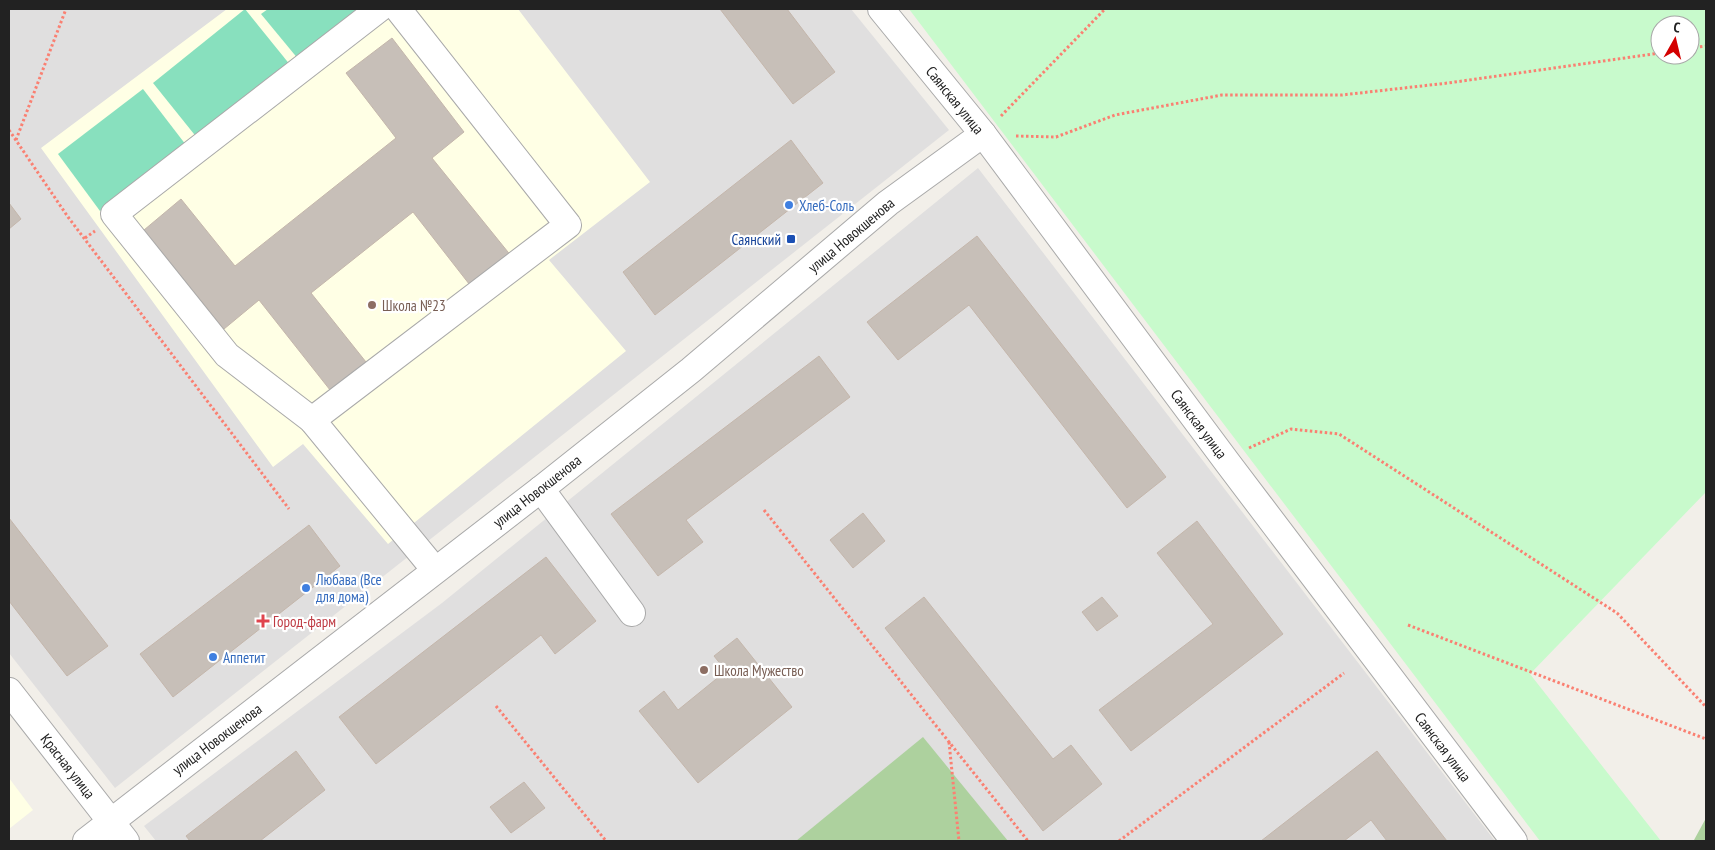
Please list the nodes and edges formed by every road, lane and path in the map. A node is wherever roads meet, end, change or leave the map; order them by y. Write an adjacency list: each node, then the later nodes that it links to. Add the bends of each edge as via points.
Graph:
1 (66, 9): 9 (path)
2 (379, 9): 10 (street, via 114,214 227,355)
3 (398, 9): 10 (street, via 568,225)
4 (881, 9): 8 (street, Саянская улица)
5 (1105, 9): 8 (path)
6 (1650, 54): 8 (path, via 1342,95 1222,95 1114,115 1056,137)
7 (9, 130): 9 (path)
8 (983, 134): 11 (street, Саянская улица); 12 (street, улица Новокшенова, via 888,203 690,370)
9 (16, 141): 13 (path, via 68,217)
10 (312, 420): 15 (street)
11 (1227, 462): 21 (path, via 1253,445 1291,429 1339,434 1617,613); 30 (street, Саянская улица)
12 (541, 489): 15 (street, улица Новокшенова); 16 (street)
13 (289, 509)
14 (764, 510): 23 (path)
15 (435, 570): 24 (street, улица Новокшенова)
16 (632, 613)
17 (1408, 625): 22 (path)
18 (1344, 672): 29 (path)
19 (9, 692): 24 (street, Красная улица)
20 (496, 706): 26 (path)
21 (1706, 707)
22 (1706, 739)
23 (949, 742): 27 (path); 28 (path)
24 (118, 831): 25 (street, улица Новокшенова)
25 (86, 841)
26 (606, 841)
27 (959, 841)
28 (1028, 841)
29 (1119, 841)
30 (1514, 841)

